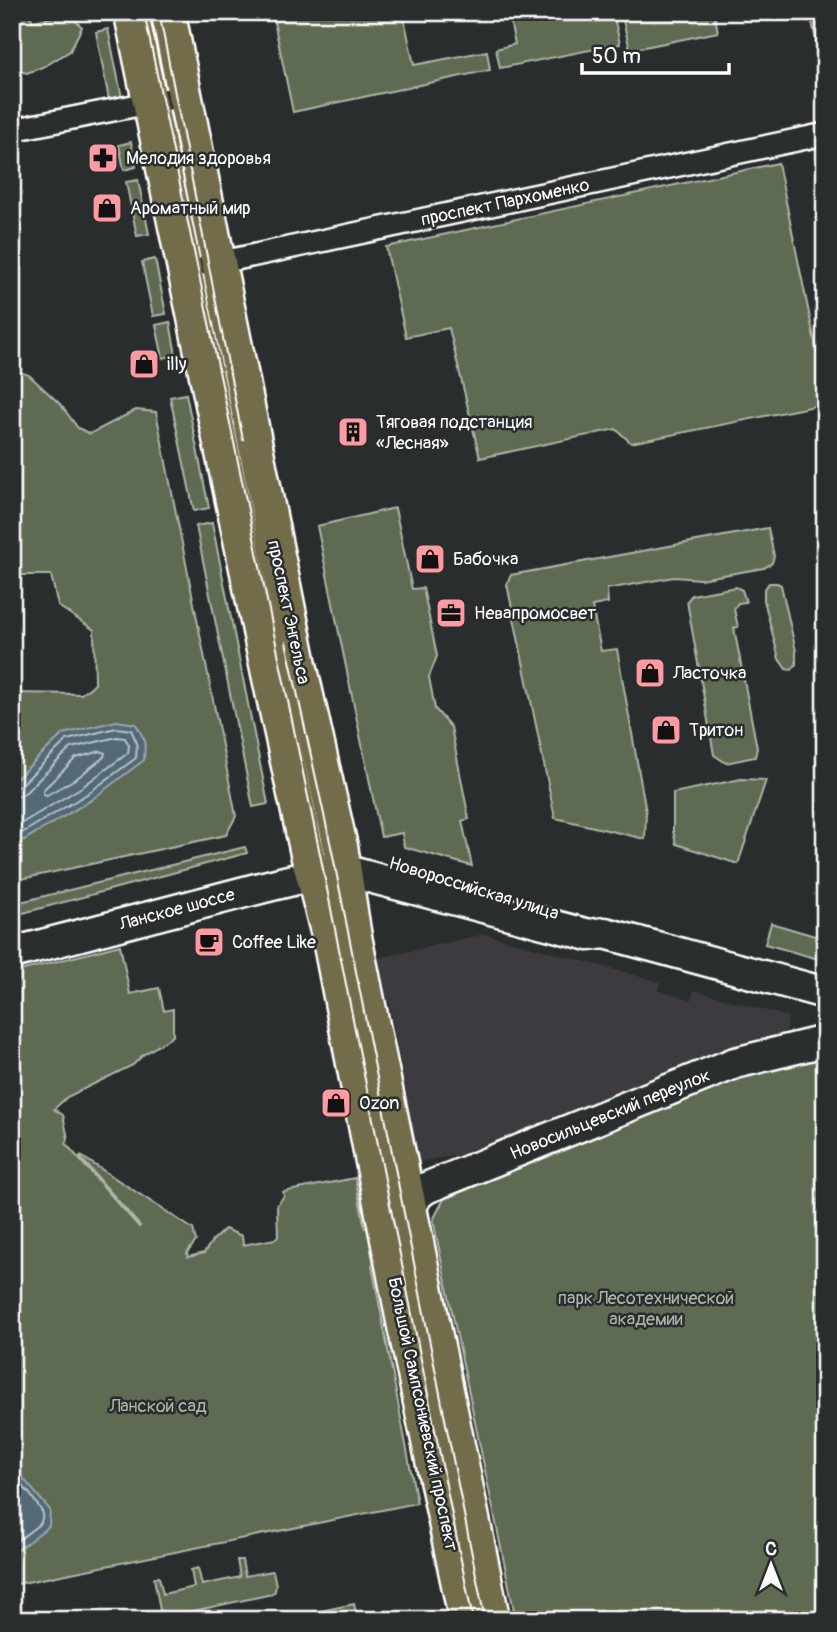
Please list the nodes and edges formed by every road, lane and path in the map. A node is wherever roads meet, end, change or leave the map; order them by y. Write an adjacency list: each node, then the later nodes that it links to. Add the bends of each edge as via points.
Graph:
1 (131, 12): 4 (main road, проспект Энгельса)
2 (167, 12): 3 (main road, проспект Энгельса)
3 (184, 96): 4 (street); 7 (main road, проспект Энгельса)
4 (151, 103): 5 (street); 8 (main road, проспект Энгельса)
5 (12, 130)
6 (825, 134): 7 (street, проспект Пархоменко)
7 (218, 263): 8 (street, проспект Пархоменко); 9 (main road, проспект Энгельса, via 300,667)
8 (185, 270): 9 (main road, проспект Энгельса, via 266,662)
9 (326, 863): 10 (main road, Ланское шоссе); 11 (main road, Ланское шоссе); 12 (main road, Новороссийская улица); 14 (main road, проспект Энгельса, via 329,937)
10 (12, 933)
11 (12, 953)
12 (825, 993)
13 (825, 1041): 14 (main road, Новосильцевский переулок, via 735,1063 426,1188)
14 (396, 1210): 15 (main road, Большой Сампсониевский проспект, via 403,1319); 16 (main road, Большой Сампсониевский проспект)
15 (466, 1620)
16 (493, 1620)

